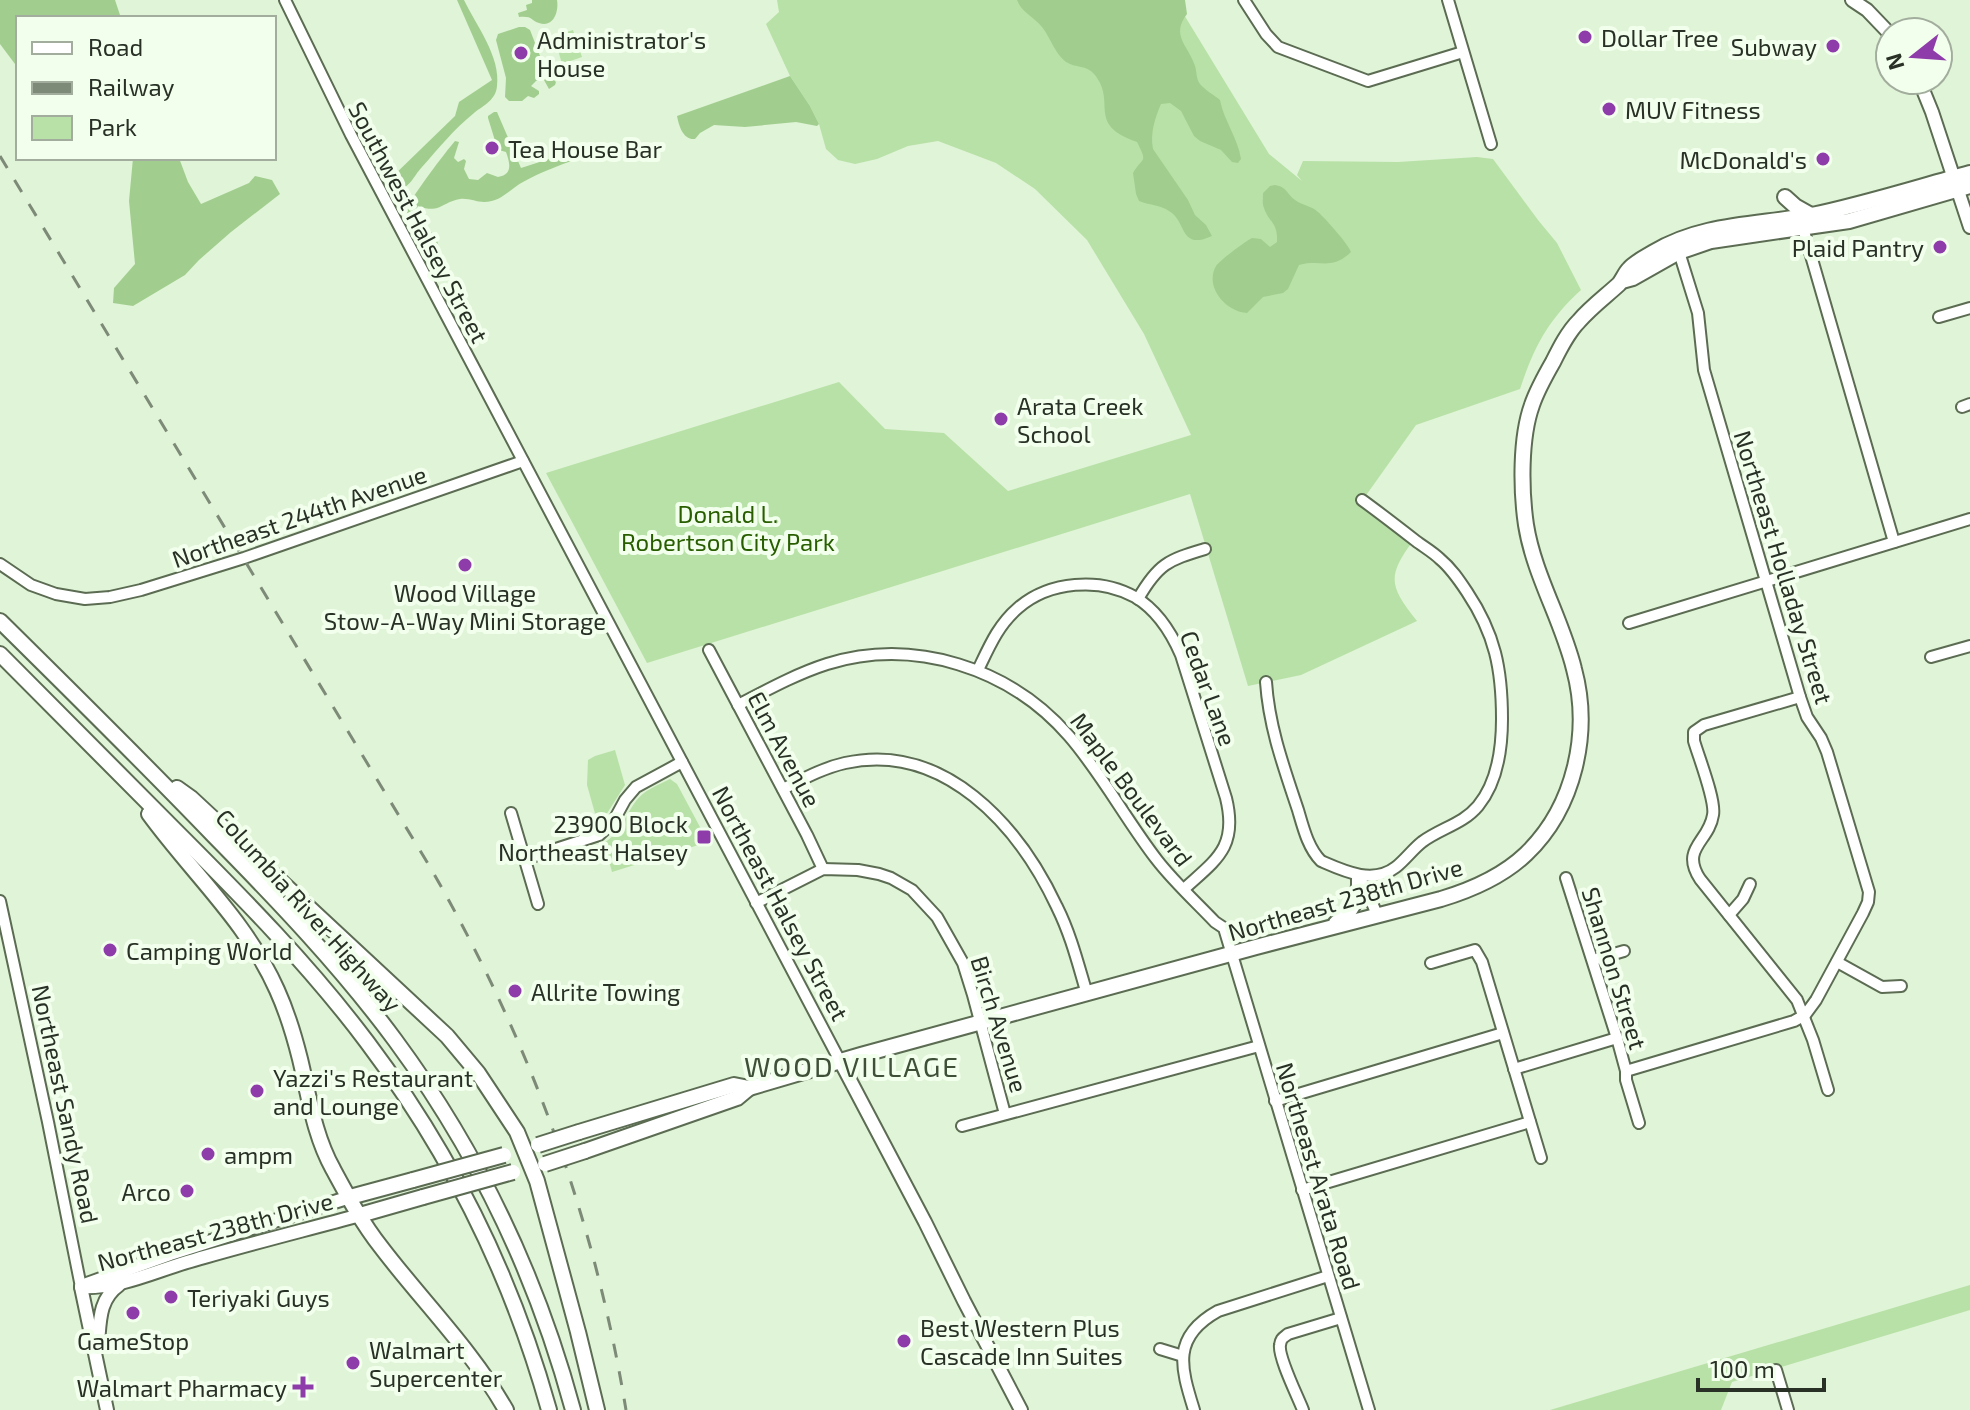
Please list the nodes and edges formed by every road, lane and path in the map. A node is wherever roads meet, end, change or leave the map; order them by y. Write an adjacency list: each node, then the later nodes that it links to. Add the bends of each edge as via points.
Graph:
1 (285, 0): 18 (street, Southwest Halsey Street)
2 (1244, 0): 6 (street, via 1278,47 1368,81)
3 (1448, 0): 6 (street)
4 (1852, 0): 5 (main road)
5 (1874, 17)
6 (1463, 52): 8 (street)
7 (1926, 96): 10 (main road)
8 (1491, 144)
9 (1970, 173): 10 (highway)
10 (1960, 185): 11 (highway); 13 (main road); 14 (highway, via 1849,221)
11 (1811, 215): 12 (highway); 12 (highway, via 1785,197 1779,216)
12 (1771, 221): 15 (highway, via 1719,228)
13 (1970, 227)
14 (1803, 228): 15 (highway); 21 (street)
15 (1678, 246): 24 (street, Northeast Holladay Street, via 1698,313 1704,370); 50 (highway, Northeast 238th Drive, via 1622,281 1577,322 1531,407 1523,454 1526,527 1579,691 1581,731 1573,776 1561,805 1524,856 1487,879 1458,894)
16 (1970, 308): 17 (street)
17 (1939, 317)
18 (523, 461): 23 (street, Northeast 244th Avenue, via 126,594 100,599 56,594); 36 (street, Northeast Halsey Street)
19 (1362, 500): 43 (street, via 1440,558 1474,602 1498,663 1502,730 1488,791 1472,813 1430,836 1389,871)
20 (1970, 519): 21 (street)
21 (1894, 542): 24 (street)
22 (1205, 549): 25 (street, via 1162,566)
23 (0, 564)
24 (1767, 581): 27 (street); 34 (street, Northeast Holladay Street)
25 (1138, 599): 32 (street, Cedar Lane, via 1088,585 1035,596 997,630); 46 (street, Cedar Lane, via 1163,622 1181,655 1229,810 1230,832 1222,852)
26 (0, 621): 37 (highway, Columbia River Highway)
27 (1629, 623)
28 (1970, 646): 31 (street)
29 (709, 650): 35 (street, Elm Avenue)
30 (0, 654): 38 (highway, Columbia River Highway)
31 (1931, 657)
32 (978, 670): 35 (street, Maple Boulevard, via 922,656 866,657 826,665); 46 (street, Maple Boulevard, via 1042,709 1070,737 1159,863)
33 (1266, 682): 43 (street, via 1277,749 1307,837 1321,861)
34 (1800, 697): 51 (street, via 1694,732 1714,811 1692,860 1695,872); 56 (street, Northeast Holladay Street, via 1827,752 1869,892)
35 (738, 705): 39 (street, Elm Avenue)
36 (682, 762): 41 (street, via 636,787 599,835); 48 (street, Northeast Halsey Street)
37 (144, 765): 75 (highway, via 191,798 447,1036); 92 (highway, Columbia River Highway, via 329,958 421,1077 469,1154 513,1242)
38 (120, 775): 79 (highway, via 261,958 292,1029 319,1139); 91 (highway, Columbia River Highway, via 320,983 409,1101 496,1260)
39 (783, 789): 42 (street, Elm Avenue); 59 (street, via 833,767 877,760 914,764 960,786 992,812 1034,864 1064,922)
40 (511, 813): 41 (street)
41 (525, 859): 49 (street)
42 (823, 869): 48 (street, Birch Avenue); 61 (street, Birch Avenue, via 879,874 921,898 963,963)
43 (1358, 877): 50 (street); 52 (highway, via 1351,911)
44 (1566, 878): 55 (street, Shannon Street)
45 (1750, 884): 51 (street)
46 (1184, 889): 53 (street, Maple Boulevard, via 1215,922)
47 (0, 901): 83 (street, Northeast Sandy Road)
48 (756, 903): 65 (street, Northeast Halsey Street)
49 (538, 904)
50 (1377, 915): 52 (highway, Northeast 238th Drive)
51 (1729, 915): 60 (street)
52 (1329, 928): 53 (highway, Northeast 238th Drive)
53 (1229, 947): 59 (highway, Northeast 238th Drive); 64 (street, Northeast Arata Road)
54 (1624, 951): 55 (street)
55 (1593, 960): 63 (street, Shannon Street)
56 (1837, 962): 58 (street, via 1882,987); 60 (street, Northeast Holladay Street)
57 (1431, 963): 62 (street, via 1475,950)
58 (1901, 986)
59 (1087, 994): 61 (highway, Northeast 238th Drive)
60 (1805, 1015): 67 (street); 69 (street)
61 (980, 1023): 65 (highway, Northeast 238th Drive); 71 (street, Birch Avenue)
62 (1503, 1033): 66 (street); 70 (street)
63 (1617, 1038): 66 (street); 67 (street, Shannon Street)
64 (1259, 1046): 70 (street, Northeast Arata Road); 71 (street)
65 (840, 1061): 68 (highway, Northeast 238th Drive); 94 (main road, Northeast Halsey Street)
66 (1514, 1069): 72 (street)
67 (1626, 1071): 73 (street, Shannon Street)
68 (749, 1088): 75 (highway, Northeast 238th Drive, bridge, via 734,1085); 77 (highway, Northeast 238th Drive, bridge, via 737,1098)
69 (1828, 1090)
70 (1275, 1101): 78 (street, Northeast Arata Road)
71 (1005, 1114): 74 (street)
72 (1530, 1122): 76 (street); 78 (street)
73 (1639, 1123)
74 (962, 1126)
75 (531, 1147): 77 (highway); 79 (highway, Northeast 238th Drive, bridge)
76 (1541, 1158)
77 (538, 1166): 80 (highway, Northeast 238th Drive, bridge); 93 (highway, via 537,1181)
78 (1302, 1190): 81 (street, Northeast Arata Road)
79 (350, 1197): 80 (highway); 83 (main road, Northeast 238th Drive)
80 (360, 1215): 82 (main road, Northeast 238th Drive); 90 (highway)
81 (1328, 1276): 84 (street, Northeast Arata Road); 86 (street, via 1218,1311 1195,1329)
82 (122, 1283): 83 (main road, Northeast 238th Drive); 87 (main road, via 104,1301)
83 (81, 1287): 87 (main road, Northeast Sandy Road)
84 (1341, 1318): 96 (street, via 1288,1334 1280,1343); 97 (street, Northeast Arata Road)
85 (1160, 1349): 86 (street)
86 (1183, 1356): 95 (street)
87 (97, 1358): 89 (main road, Northeast Sandy Road)
88 (1776, 1370): 98 (street)
89 (107, 1410)
90 (506, 1410)
91 (549, 1410)
92 (573, 1410)
93 (597, 1410)
94 (1021, 1410)
95 (1194, 1410)
96 (1303, 1410)
97 (1369, 1410)
98 (1788, 1410)

